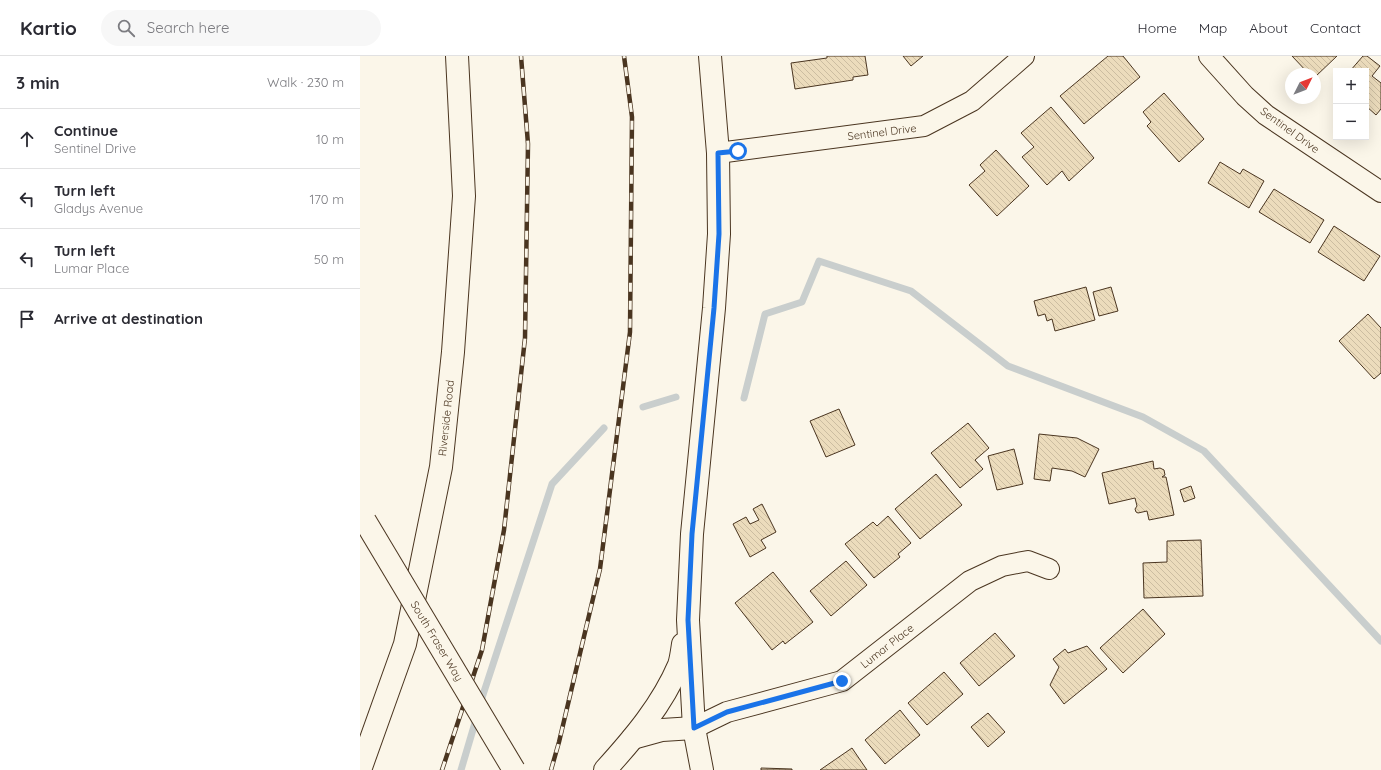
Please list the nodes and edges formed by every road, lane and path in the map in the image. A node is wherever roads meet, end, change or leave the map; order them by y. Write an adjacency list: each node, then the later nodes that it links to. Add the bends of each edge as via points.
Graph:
1 (457, 56): 12 (street, Riverside Road, via 464,196 453,352 441,467 405,644)
2 (710, 56): 5 (street)
3 (1024, 56): 5 (street, Sentinel Drive, via 972,101 924,126)
4 (1209, 56): 6 (street, Sentinel Drive, via 1266,115)
5 (718, 153): 9 (street, via 719,234 692,534)
6 (1381, 192)
7 (363, 517): 13 (street, South Fraser Way, bridge)
8 (1048, 569): 10 (street, Lumar Place, via 1028,561 1002,566 970,581 842,681 727,712)
9 (688, 620): 10 (street); 11 (street, via 679,664 659,704)
10 (694, 728): 11 (street, via 662,730); 15 (street)
11 (633, 738): 14 (street)
12 (360, 770)
13 (514, 770)
14 (605, 770)
15 (702, 770)

